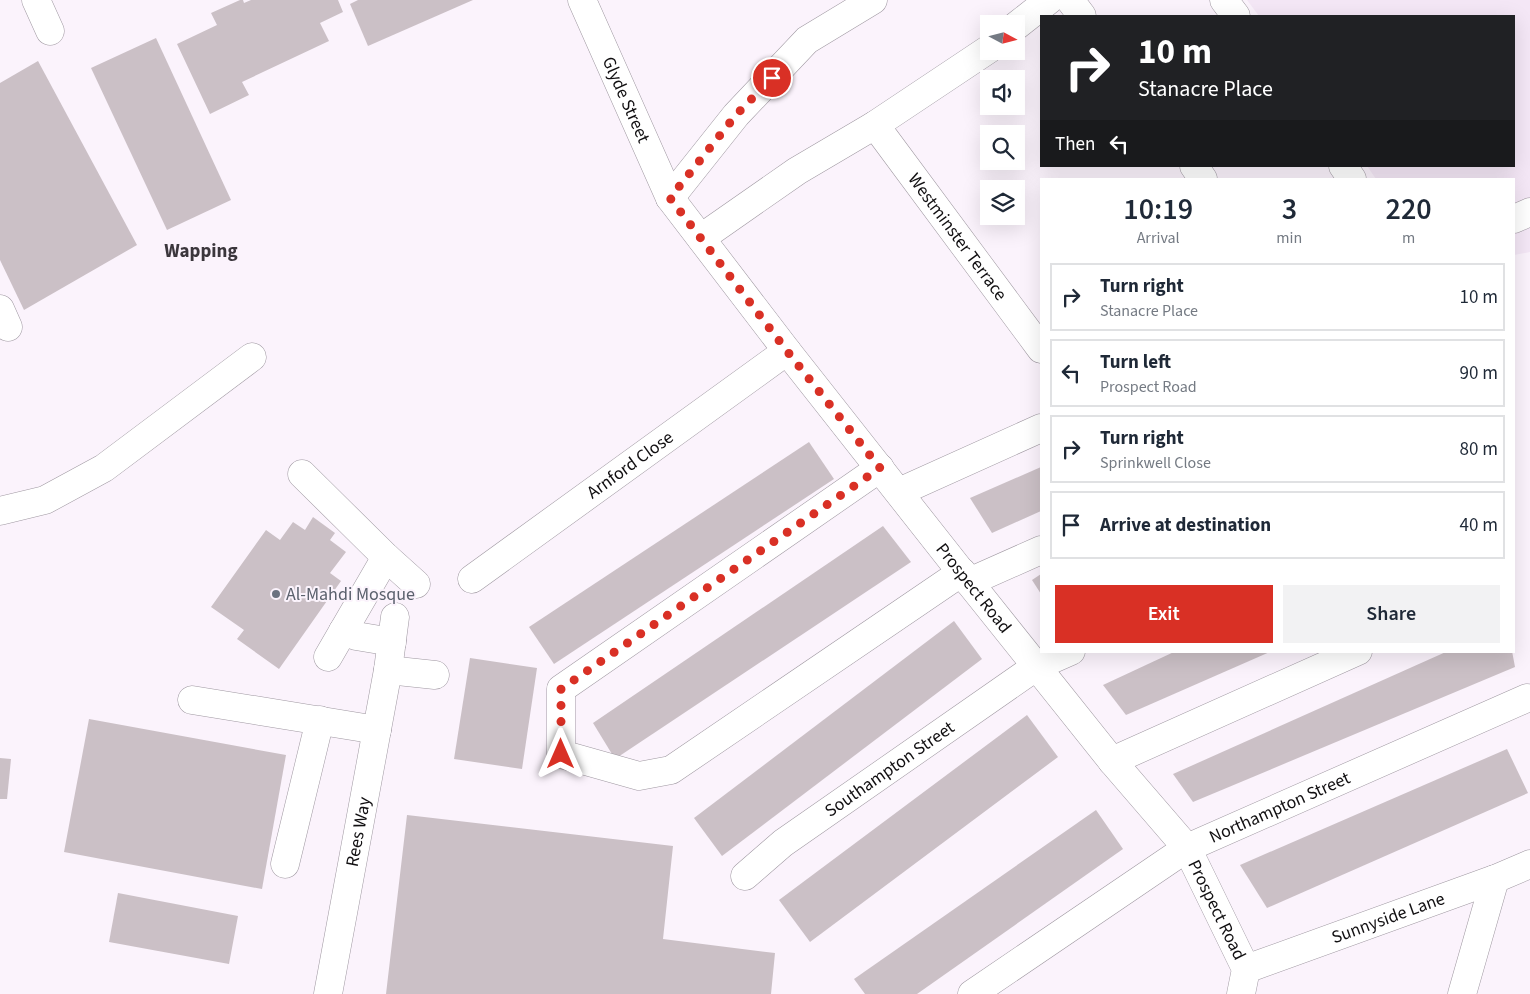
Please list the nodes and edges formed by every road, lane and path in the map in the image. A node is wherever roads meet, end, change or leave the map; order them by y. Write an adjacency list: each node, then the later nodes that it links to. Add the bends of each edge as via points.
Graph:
1 (36, 0): 10 (street)
2 (582, 0): 17 (street, Glyde Street)
3 (873, 0): 17 (street, via 807,40 736,115)
4 (1049, 0): 9 (street)
5 (1070, 0): 7 (street)
6 (1224, 0): 8 (street)
7 (1081, 15)
8 (1235, 15)
9 (1025, 19)
10 (50, 31)
11 (980, 55): 12 (street)
12 (875, 125): 20 (street, via 797,171); 21 (street, Westminster Terrace)
13 (1195, 167): 15 (street)
14 (1344, 167): 16 (street)
15 (1202, 178)
16 (1351, 178)
17 (670, 198): 20 (street, Prospect Road)
18 (1530, 212): 19 (street)
19 (1515, 219)
20 (701, 238): 22 (street, Prospect Road)
21 (1040, 348)
22 (787, 351): 25 (street, Prospect Road); 32 (street, Arnford Close)
23 (252, 357): 28 (street, via 168,412 104,468 45,500)
24 (1040, 428): 27 (street)
25 (880, 468): 27 (street, Prospect Road); 31 (street, via 561,689 561,754 639,776 670,770)
26 (302, 474): 30 (street)
27 (899, 492): 31 (street, Prospect Road)
28 (0, 511)
29 (1040, 550): 31 (street)
30 (386, 557): 33 (street); 34 (street)
31 (966, 577): 38 (street, Prospect Road)
32 (472, 579)
33 (416, 584)
34 (342, 631): 37 (street); 39 (street, Rees Way, via 356,636 393,630)
35 (1066, 653): 38 (street, Southampton Street)
36 (1354, 653): 45 (street)
37 (328, 657)
38 (1037, 666): 45 (street, Prospect Road); 49 (street, Southampton Street, via 783,843)
39 (388, 670): 40 (street); 44 (street, Rees Way)
40 (435, 675)
41 (1527, 698): 46 (street, Northampton Street)
42 (192, 700): 43 (street)
43 (320, 720): 44 (street); 47 (street)
44 (377, 730): 52 (street, Rees Way)
45 (1112, 761): 46 (street, Prospect Road)
46 (1187, 848): 51 (street, Prospect Road); 53 (street, Northampton Street)
47 (285, 864)
48 (1530, 864): 50 (street, Sunnyside Lane)
49 (745, 876)
50 (1495, 879): 51 (street, Sunnyside Lane); 54 (street)
51 (1244, 982)
52 (328, 994)
53 (972, 994)
54 (1462, 994)

